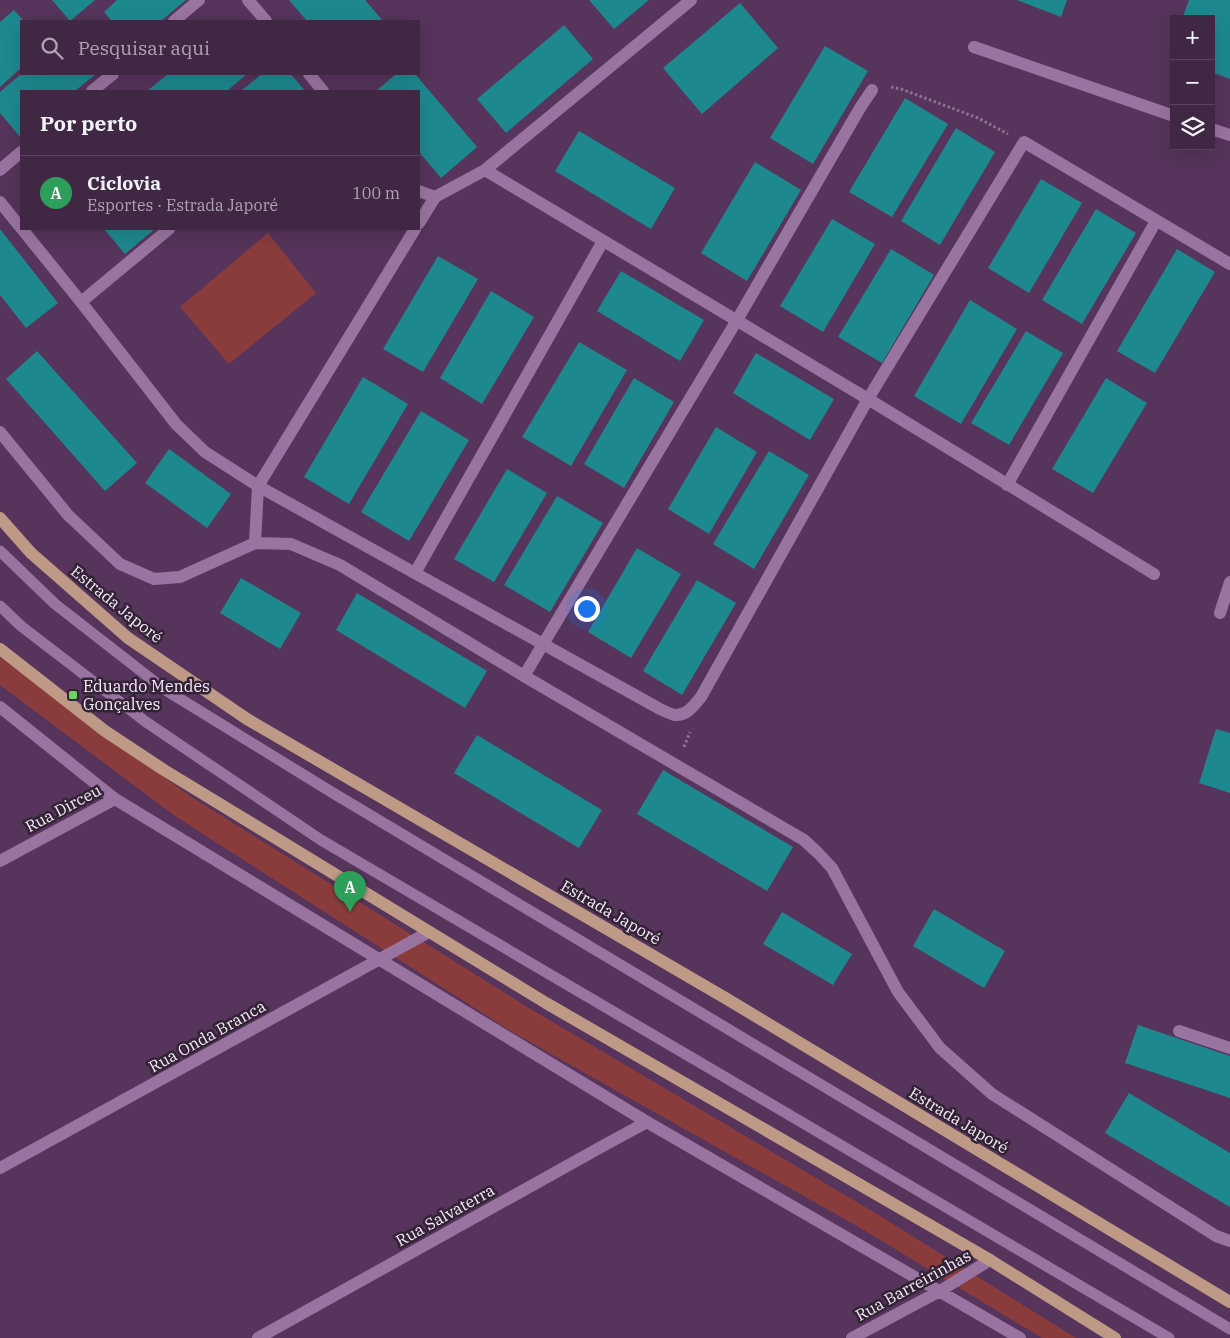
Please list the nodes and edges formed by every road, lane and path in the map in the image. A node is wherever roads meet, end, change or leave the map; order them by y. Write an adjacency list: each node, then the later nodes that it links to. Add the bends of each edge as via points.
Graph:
1 (199, 0): 4 (street)
2 (248, 0): 5 (street)
3 (691, 0): 18 (street)
4 (175, 20)
5 (265, 20)
6 (974, 47): 12 (street)
7 (112, 75): 9 (street)
8 (309, 75): 10 (street)
9 (93, 90)
10 (322, 90)
11 (872, 90): 15 (path, via 882,85 901,89 978,118); 31 (street)
12 (1170, 115)
13 (1215, 130): 14 (street)
14 (1230, 135)
15 (1024, 142): 23 (street); 32 (street)
16 (20, 153): 17 (street)
17 (0, 170)
18 (485, 170): 20 (street); 28 (street)
19 (420, 191): 20 (street)
20 (435, 197): 22 (street)
21 (0, 202): 24 (street)
22 (420, 221)
23 (1156, 222): 29 (street); 34 (street)
24 (20, 227)
25 (23, 230): 30 (street)
26 (168, 230): 30 (street)
27 (414, 230): 35 (street)
28 (603, 241): 31 (street); 39 (street)
29 (1230, 264)
30 (81, 302): 35 (street, via 176,424 205,452)
31 (737, 320): 32 (street); 44 (street)
32 (868, 399): 34 (street); 48 (street)
33 (0, 432): 37 (street, via 68,515 120,564 154,579 180,577)
34 (1007, 485): 40 (street)
35 (258, 486): 37 (street); 39 (street)
36 (0, 518): 61 (main road, Estrada Japoré, via 31,552 128,638 247,718 728,999)
37 (255, 543): 46 (street, via 290,544 340,565)
38 (0, 551): 62 (lane, via 56,604 164,689)
39 (414, 573): 44 (street)
40 (1154, 574)
41 (1230, 582): 43 (street)
42 (0, 606): 67 (lane, via 21,626 146,722 321,840)
43 (1220, 613)
44 (544, 644): 46 (street); 48 (street, via 660,709 675,715)
45 (0, 649): 52 (main road, via 105,731)
46 (524, 676): 49 (street)
47 (0, 707): 50 (street)
48 (691, 710): 49 (path, via 692,723)
49 (676, 765): 58 (street, via 804,840 818,853 832,868 898,992 940,1048 992,1094 1216,1236)
50 (115, 799): 51 (street, Rua Dirceu); 53 (street)
51 (0, 861)
52 (429, 932): 53 (street, Rua Onda Branca); 59 (main road)
53 (380, 959): 56 (street); 57 (street, Rua Onda Branca)
54 (1179, 1031): 55 (street)
55 (1230, 1048)
56 (647, 1122): 60 (street); 63 (street, Rua Salvaterra)
57 (0, 1168)
58 (1230, 1241)
59 (990, 1260): 60 (street, Rua Barreirinhas); 66 (main road)
60 (940, 1291): 64 (street, Rua Barreirinhas); 65 (street)
61 (1230, 1302)
62 (1230, 1329)
63 (258, 1338)
64 (852, 1338)
65 (1020, 1338)
66 (1114, 1338)
67 (1169, 1338)

